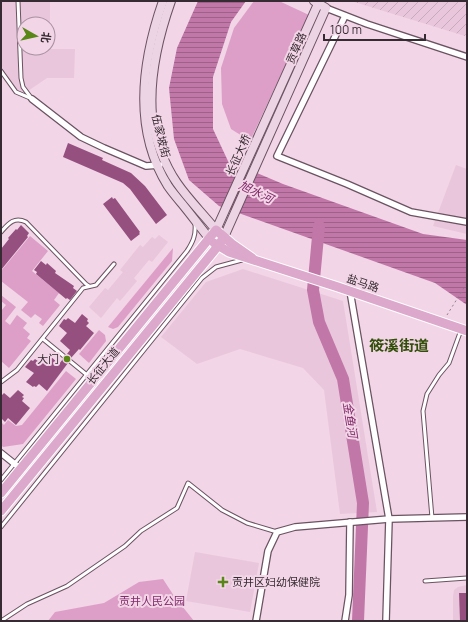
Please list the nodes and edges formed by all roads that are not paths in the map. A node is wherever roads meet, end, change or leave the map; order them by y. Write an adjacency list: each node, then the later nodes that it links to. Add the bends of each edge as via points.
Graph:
1 (18, 1): 9 (lane, via 21,78)
2 (162, 1): 13 (street, 伍家坡街, via 148,52 144,88 144,116)
3 (171, 1): 12 (street, 伍家坡街, via 156,54 152,88 152,115 156,137)
4 (316, 2): 5 (street, 贡草路); 10 (street, 贡草路)
5 (326, 8): 6 (street); 11 (street, 贡草路)
6 (345, 16): 7 (street); 15 (street, via 277,156 411,212)
7 (467, 57)
8 (1, 71): 9 (lane, via 16,92)
9 (32, 99): 13 (street, via 81,136 146,166)
10 (275, 100): 16 (street, 长征大桥)
11 (282, 105): 18 (street, 长征大桥)
12 (166, 164): 13 (street); 16 (street, 伍家坡街, via 176,183)
13 (157, 166): 14 (street, 伍家坡街, via 168,186)
14 (194, 218): 19 (street, 伍家坡街); 29 (lane, via 196,231 187,251)
15 (467, 222)
16 (216, 230): 18 (main road); 19 (main road, 长征大道)
17 (1, 232): 23 (lane, via 11,222 24,221)
18 (224, 237): 20 (main road, 长征大道); 21 (main road)
19 (209, 238): 20 (main road); 32 (main road, 长征大道)
20 (218, 246): 21 (main road); 35 (main road, 长征大道)
21 (252, 258): 26 (main road, 盐马路); 40 (lane, via 216,267 202,278)
22 (114, 264): 24 (lane, via 98,283)
23 (79, 277): 24 (lane); 25 (lane)
24 (89, 286): 25 (lane)
25 (81, 291): 28 (lane)
26 (350, 291): 27 (main road, 盐马路); 38 (street)
27 (464, 330): 37 (lane, via 449,363 427,394 423,410)
28 (43, 338): 29 (lane); 30 (lane, via 16,371)
29 (86, 374): 32 (lane)
30 (1, 382)
31 (1, 453): 32 (street)
32 (18, 466): 33 (lane); 34 (main road, 长征大道)
33 (1, 480)
34 (1, 493)
35 (1, 511)
36 (467, 517): 37 (street)
37 (432, 518): 38 (street)
38 (389, 519): 39 (street); 47 (street)
39 (350, 522): 41 (street, via 295,526); 46 (street, via 349,595)
40 (1, 527)
41 (277, 532): 44 (lane, via 222,510 188,483 177,508 141,530 126,546 67,586 27,604); 45 (street, via 268,551)
42 (467, 578): 43 (lane)
43 (425, 581)
44 (1, 621)
45 (256, 621)
46 (345, 621)
47 (386, 621)

